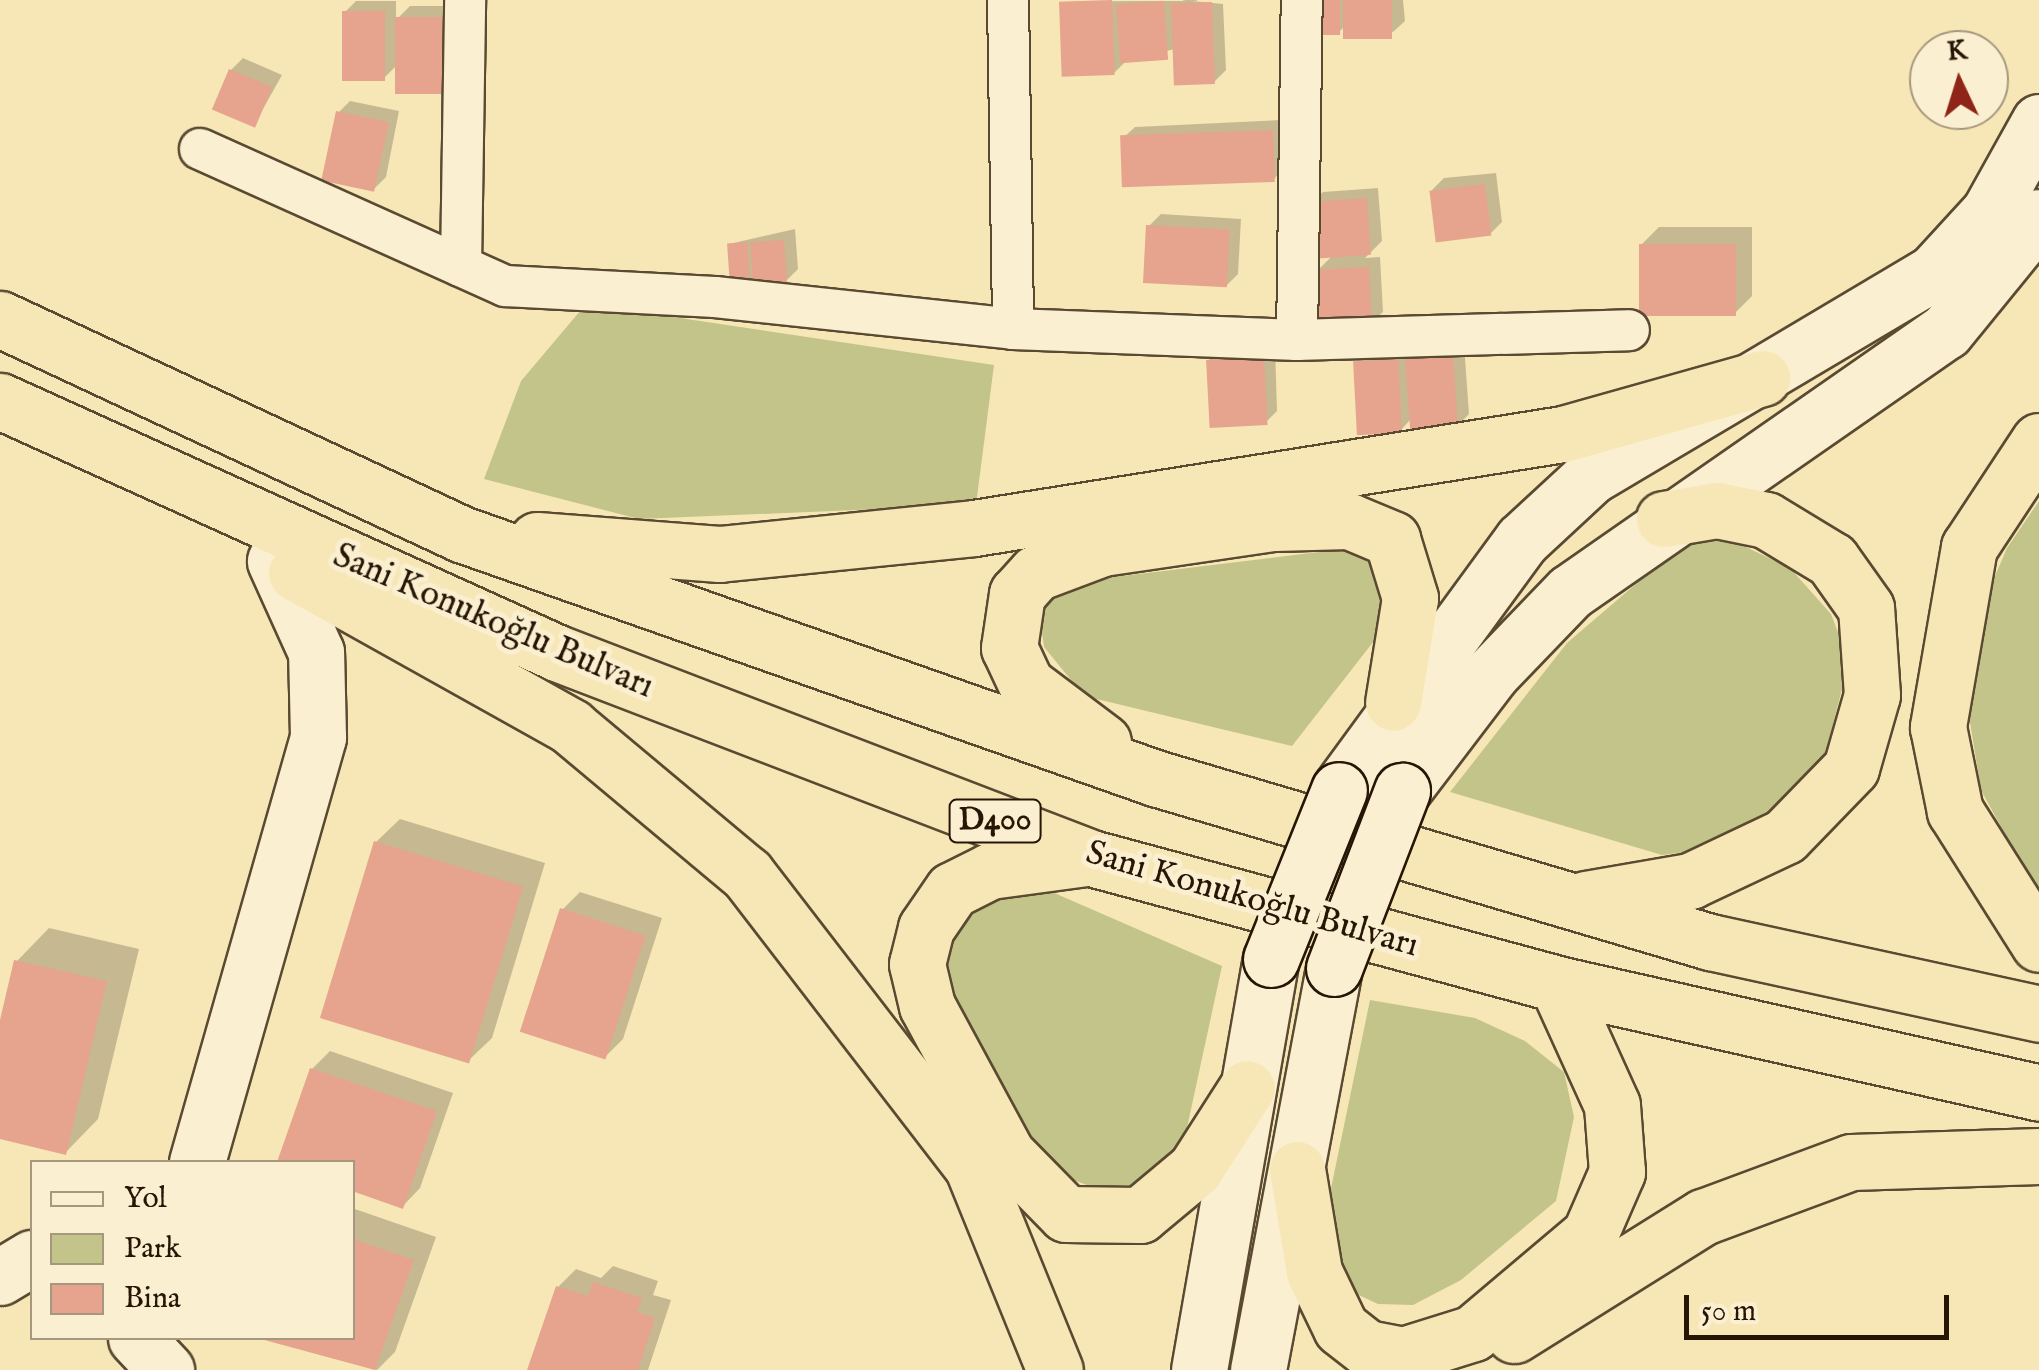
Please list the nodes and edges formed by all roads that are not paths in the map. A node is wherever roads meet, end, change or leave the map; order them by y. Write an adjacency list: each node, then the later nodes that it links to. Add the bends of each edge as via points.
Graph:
1 (465, 0): 7 (street)
2 (1008, 0): 9 (street)
3 (1302, 0): 11 (street)
4 (2039, 122): 12 (main road, via 1989,212 1934,272)
5 (200, 149): 7 (street)
6 (2039, 217): 16 (main road, via 1946,330)
7 (461, 266): 9 (street, via 505,286 715,296)
8 (0, 320): 17 (highway, Sani Konukoğlu Bulvarı)
9 (1012, 329): 11 (street)
10 (1629, 330): 11 (street)
11 (1297, 340)
12 (1762, 378): 17 (highway, via 1562,434 974,528 719,554); 19 (main road, via 1590,476 1522,540)
13 (0, 400): 15 (highway, Sani Konukoğlu Bulvarı / D400)
14 (2039, 441): 23 (highway, via 1969,547 1938,727 1955,811)
15 (200, 497): 18 (highway); 21 (highway, Sani Konukoğlu Bulvarı / D400, via 557,652)
16 (1664, 520): 22 (highway, via 1717,510 1766,520 1832,560 1874,636 1864,738 1830,795 1750,857 1690,881); 30 (main road, bridge, via 1570,592 1504,660 1402,791 1334,968)
17 (461, 534): 20 (highway, Sani Konukoğlu Bulvarı)
18 (274, 561): 29 (main road, via 316,652 318,737); 39 (highway, via 570,727 747,874 972,1166)
19 (1393, 704): 20 (highway, via 1410,598 1392,539 1373,526 1274,523 1102,548 1036,574 1008,616 1009,648 1026,684); 26 (main road, bridge, via 1338,790 1271,959)
20 (1155, 778): 22 (highway, Sani Konukoğlu Bulvarı)
21 (1091, 858): 24 (highway, Sani Konukoğlu Bulvarı / D400); 26 (highway, via 990,871 952,890 926,928 916,964 927,1006 1007,1154 1066,1214 1101,1222 1140,1215 1196,1169)
22 (1572, 901): 25 (highway, Sani Konukoğlu Bulvarı, via 1710,942)
23 (2039, 944)
24 (1557, 984): 27 (highway, Sani Konukoğlu Bulvarı / D400); 30 (highway, via 1612,1105 1617,1172 1590,1234 1473,1333 1403,1355 1367,1348 1341,1328 1314,1272)
25 (2039, 1014)
26 (1247, 1088): 40 (main road)
27 (2039, 1093)
28 (2039, 1156): 42 (highway, via 1851,1162 1703,1217)
29 (198, 1160)
30 (1297, 1169): 41 (main road)
31 (0, 1251): 32 (main road)
32 (30, 1257)
33 (30, 1258): 34 (main road)
34 (0, 1277)
35 (123, 1340): 37 (main road)
36 (138, 1340): 38 (main road)
37 (113, 1370)
38 (166, 1370)
39 (1054, 1370)
40 (1199, 1370)
41 (1258, 1370)
42 (1462, 1370)

